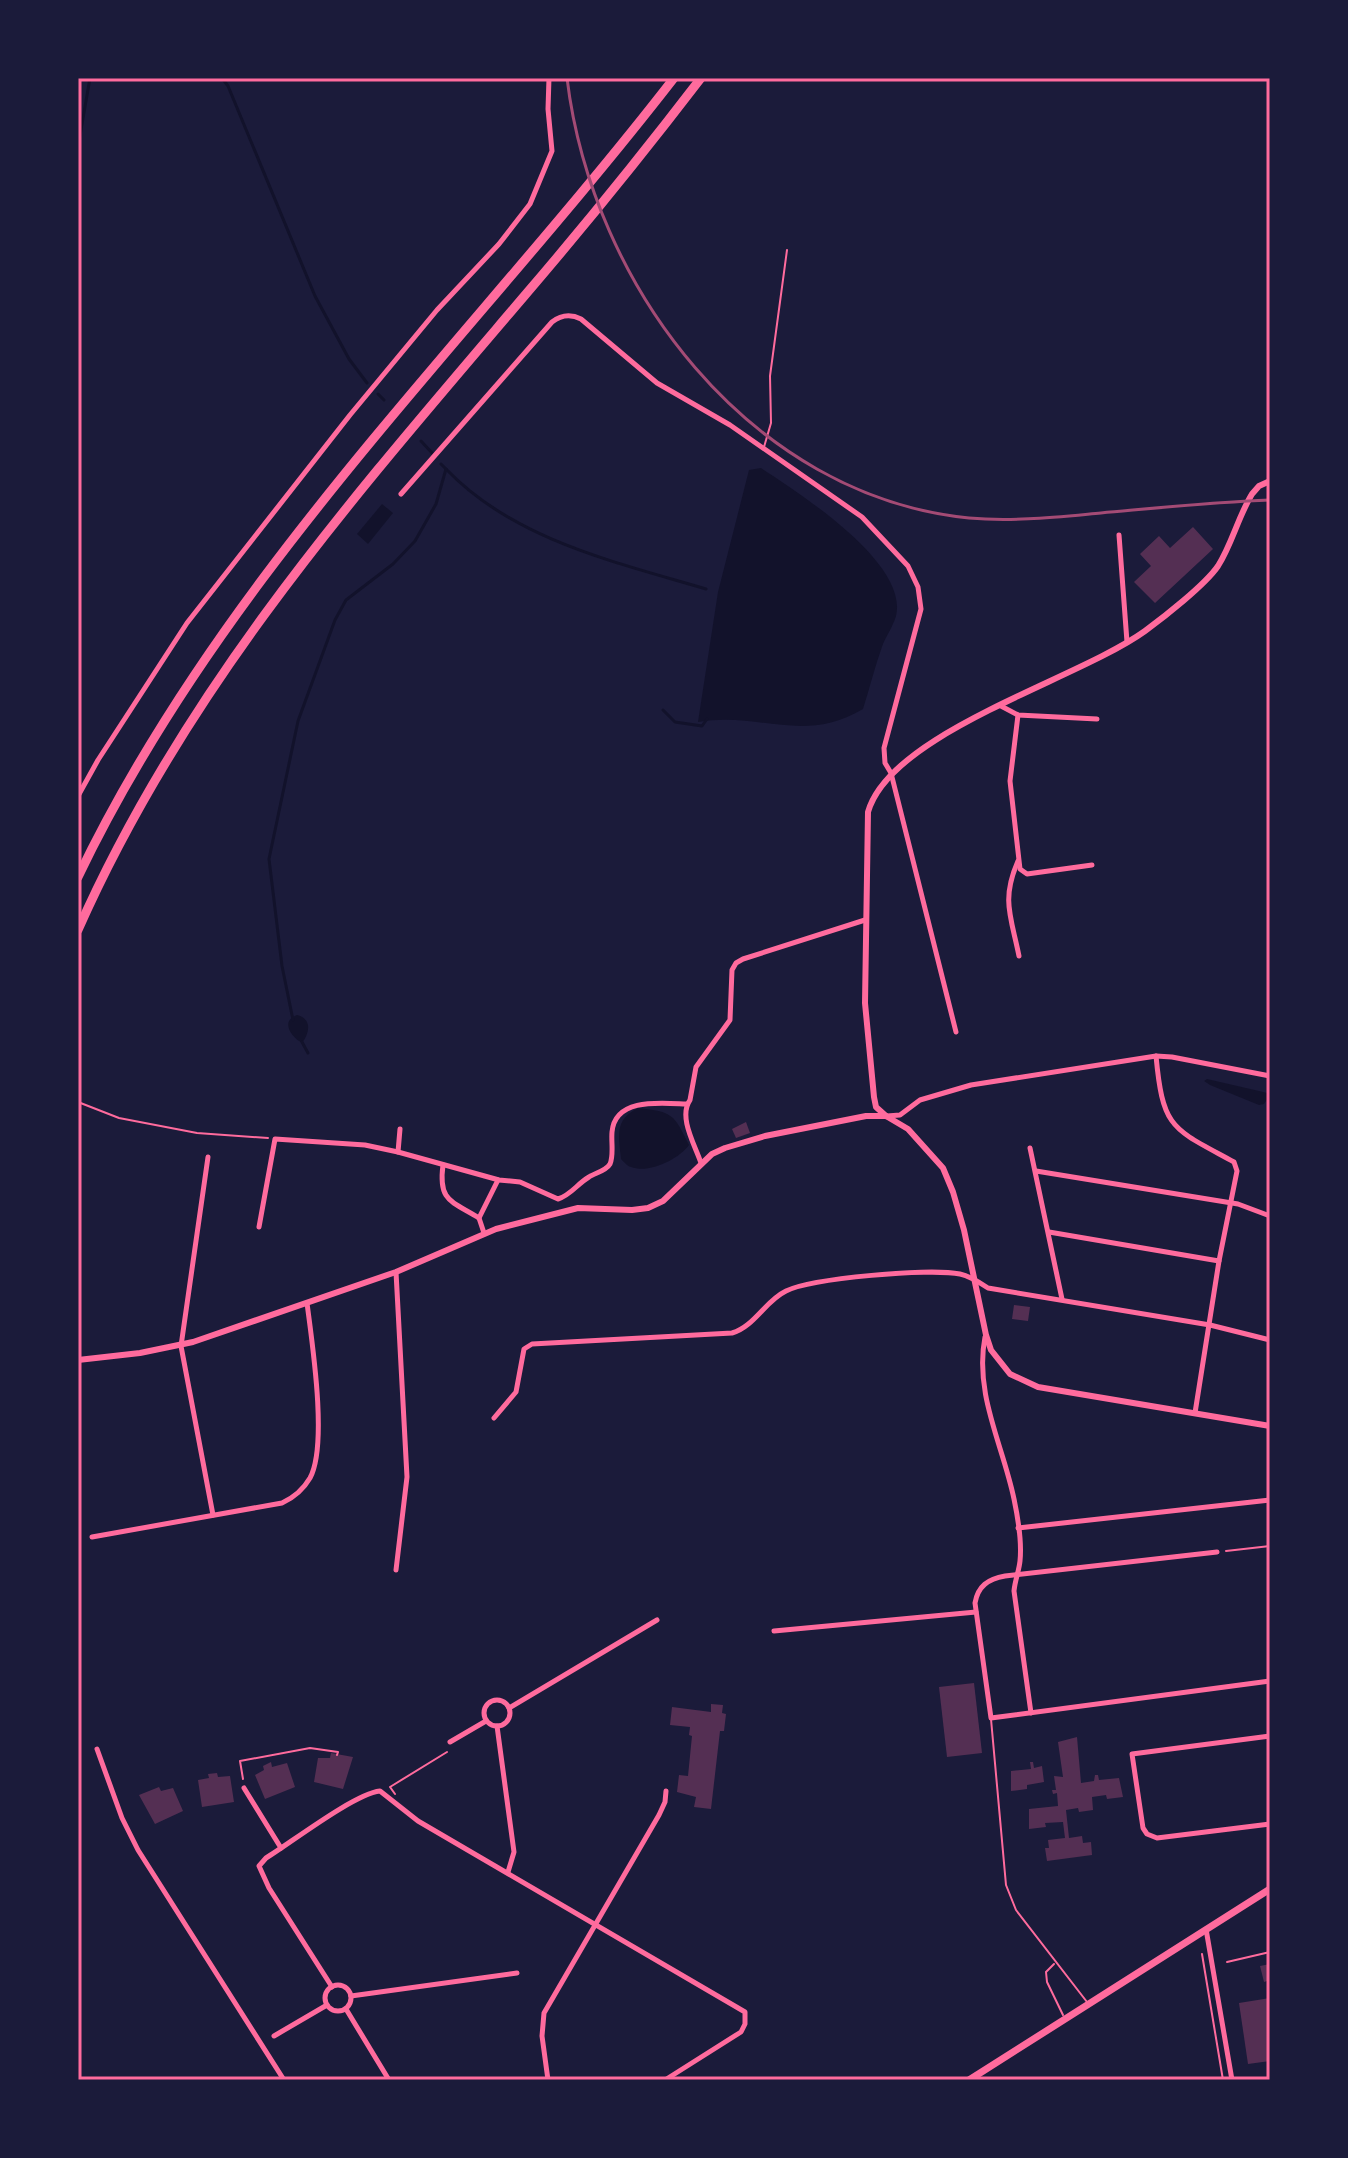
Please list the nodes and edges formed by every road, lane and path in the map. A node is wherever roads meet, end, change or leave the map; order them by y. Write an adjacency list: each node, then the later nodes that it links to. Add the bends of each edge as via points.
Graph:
1 (549, 78): 14 (street, via 552,151 530,204 350,415 197,611)
2 (674, 78): 17 (highway, via 580,197 359,455 222,631 156,733)
3 (701, 78): 19 (highway, via 254,625 165,763)
4 (787, 250): 5 (lane, via 770,376 771,423)
5 (763, 448): 7 (street, via 657,383 581,319 568,315 552,322); 13 (street, via 862,517 908,566 918,587 920,619 884,748)
6 (1270, 481): 9 (street, via 1252,494 1208,577)
7 (401, 494)
8 (1119, 535): 9 (street)
9 (1127, 642): 10 (street)
10 (1001, 706): 11 (street); 13 (street, via 928,743)
11 (1018, 715): 12 (street); 15 (street, via 1010,781)
12 (1097, 719)
13 (891, 773): 18 (street, via 868,812); 21 (street)
14 (78, 796)
15 (1018, 860): 16 (street, via 1027,874); 20 (street, via 1007,897)
16 (1092, 865)
17 (78, 877)
18 (865, 920): 25 (street, via 736,963 730,1020 696,1067); 26 (street, via 865,1003 874,1097)
19 (78, 930)
20 (1019, 956)
21 (956, 1032)
22 (1156, 1056): 23 (street); 26 (street, via 971,1085); 37 (street, via 1160,1094 1171,1122 1182,1134 1235,1163)
23 (1270, 1076)
24 (78, 1102): 28 (path, via 119,1118 197,1133)
25 (686, 1104): 32 (street, via 685,1117); 36 (street, via 647,1102 626,1110 614,1121 607,1168)
26 (886, 1116): 32 (street, via 765,1136 725,1148); 46 (street, via 917,1138 948,1178)
27 (400, 1129): 30 (street)
28 (275, 1139): 30 (street); 41 (street)
29 (1030, 1148): 34 (street)
30 (398, 1152): 33 (street)
31 (208, 1157): 52 (street)
32 (701, 1163): 38 (street, via 663,1201 648,1208)
33 (443, 1165): 35 (street); 40 (street, via 441,1189 449,1202)
34 (1036, 1171): 37 (street); 42 (street)
35 (499, 1180): 36 (street, via 520,1182); 40 (street)
36 (558, 1199): 38 (street)
37 (1231, 1203): 39 (street); 44 (street)
38 (560, 1212): 43 (street)
39 (1270, 1216)
40 (479, 1218): 43 (street)
41 (259, 1227)
42 (1049, 1232): 44 (street); 47 (street)
43 (484, 1233): 45 (street)
44 (1219, 1261): 49 (street)
45 (396, 1272): 48 (street); 63 (street, via 407,1465)
46 (975, 1280): 47 (street, via 988,1288); 50 (street); 55 (street, via 934,1272 826,1282 783,1292 732,1333 532,1344 524,1349 516,1392)
47 (1062, 1299): 49 (street)
48 (307, 1303): 52 (street); 58 (street, via 317,1441 310,1479 282,1503)
49 (1210, 1325): 51 (street); 54 (street)
50 (986, 1335): 54 (street, via 999,1363 1030,1385); 59 (street, via 983,1388)
51 (1270, 1340)
52 (181, 1346): 53 (street); 58 (street)
53 (78, 1360)
54 (1195, 1413): 56 (street)
55 (494, 1418)
56 (1270, 1426)
57 (1270, 1500): 59 (street)
58 (213, 1515): 60 (street)
59 (1018, 1528): 64 (street, via 1020,1562)
60 (92, 1537)
61 (1270, 1546): 62 (path)
62 (1217, 1552): 64 (street)
63 (396, 1570)
64 (1015, 1575): 65 (street, via 982,1586); 70 (street)
65 (976, 1612): 67 (street); 71 (street)
66 (657, 1620): 69 (street)
67 (774, 1631)
68 (1270, 1681): 70 (street)
69 (509, 1708): 72 (street, via 500,1700 488,1703); 73 (street, via 507,1721)
70 (1031, 1713): 71 (street)
71 (991, 1718): 91 (lane, via 1006,1885 1016,1910)
72 (486, 1721): 73 (street); 75 (street)
73 (497, 1726): 84 (street, via 514,1852)
74 (1270, 1736): 82 (street, via 1132,1754 1143,1828 1151,1837)
75 (450, 1742)
76 (97, 1749): 101 (street, via 138,1850)
77 (447, 1752): 81 (path, via 390,1787)
78 (337, 1755): 79 (path, via 310,1748 240,1761)
79 (244, 1788): 83 (street)
80 (666, 1791): 86 (street, via 659,1815)
81 (395, 1794)
82 (1270, 1824)
83 (281, 1848): 84 (street, via 380,1791 418,1821); 93 (street, via 261,1862 259,1870)
84 (508, 1872): 86 (street)
85 (1270, 1889): 87 (main road)
86 (595, 1924): 103 (street, via 544,2013); 104 (street, via 745,2012 741,2032)
87 (1206, 1928): 95 (main road); 108 (street)
88 (1270, 1952): 90 (path)
89 (1202, 1954): 107 (path)
90 (1227, 1962)
91 (1055, 1964): 95 (lane); 98 (lane, via 1046,1972 1047,1982)
92 (517, 1973): 94 (street)
93 (332, 1987): 94 (street, via 344,1987); 96 (street)
94 (351, 1996): 97 (street)
95 (1088, 2003): 98 (main road)
96 (327, 2005): 97 (street); 99 (street)
97 (346, 2009): 102 (street)
98 (1064, 2018): 100 (main road)
99 (274, 2036)
100 (993, 2064): 105 (main road); 106 (main road)
101 (284, 2080)
102 (389, 2080)
103 (548, 2080)
104 (665, 2080)
105 (969, 2080)
106 (981, 2080)
107 (1223, 2080)
108 (1232, 2080)

